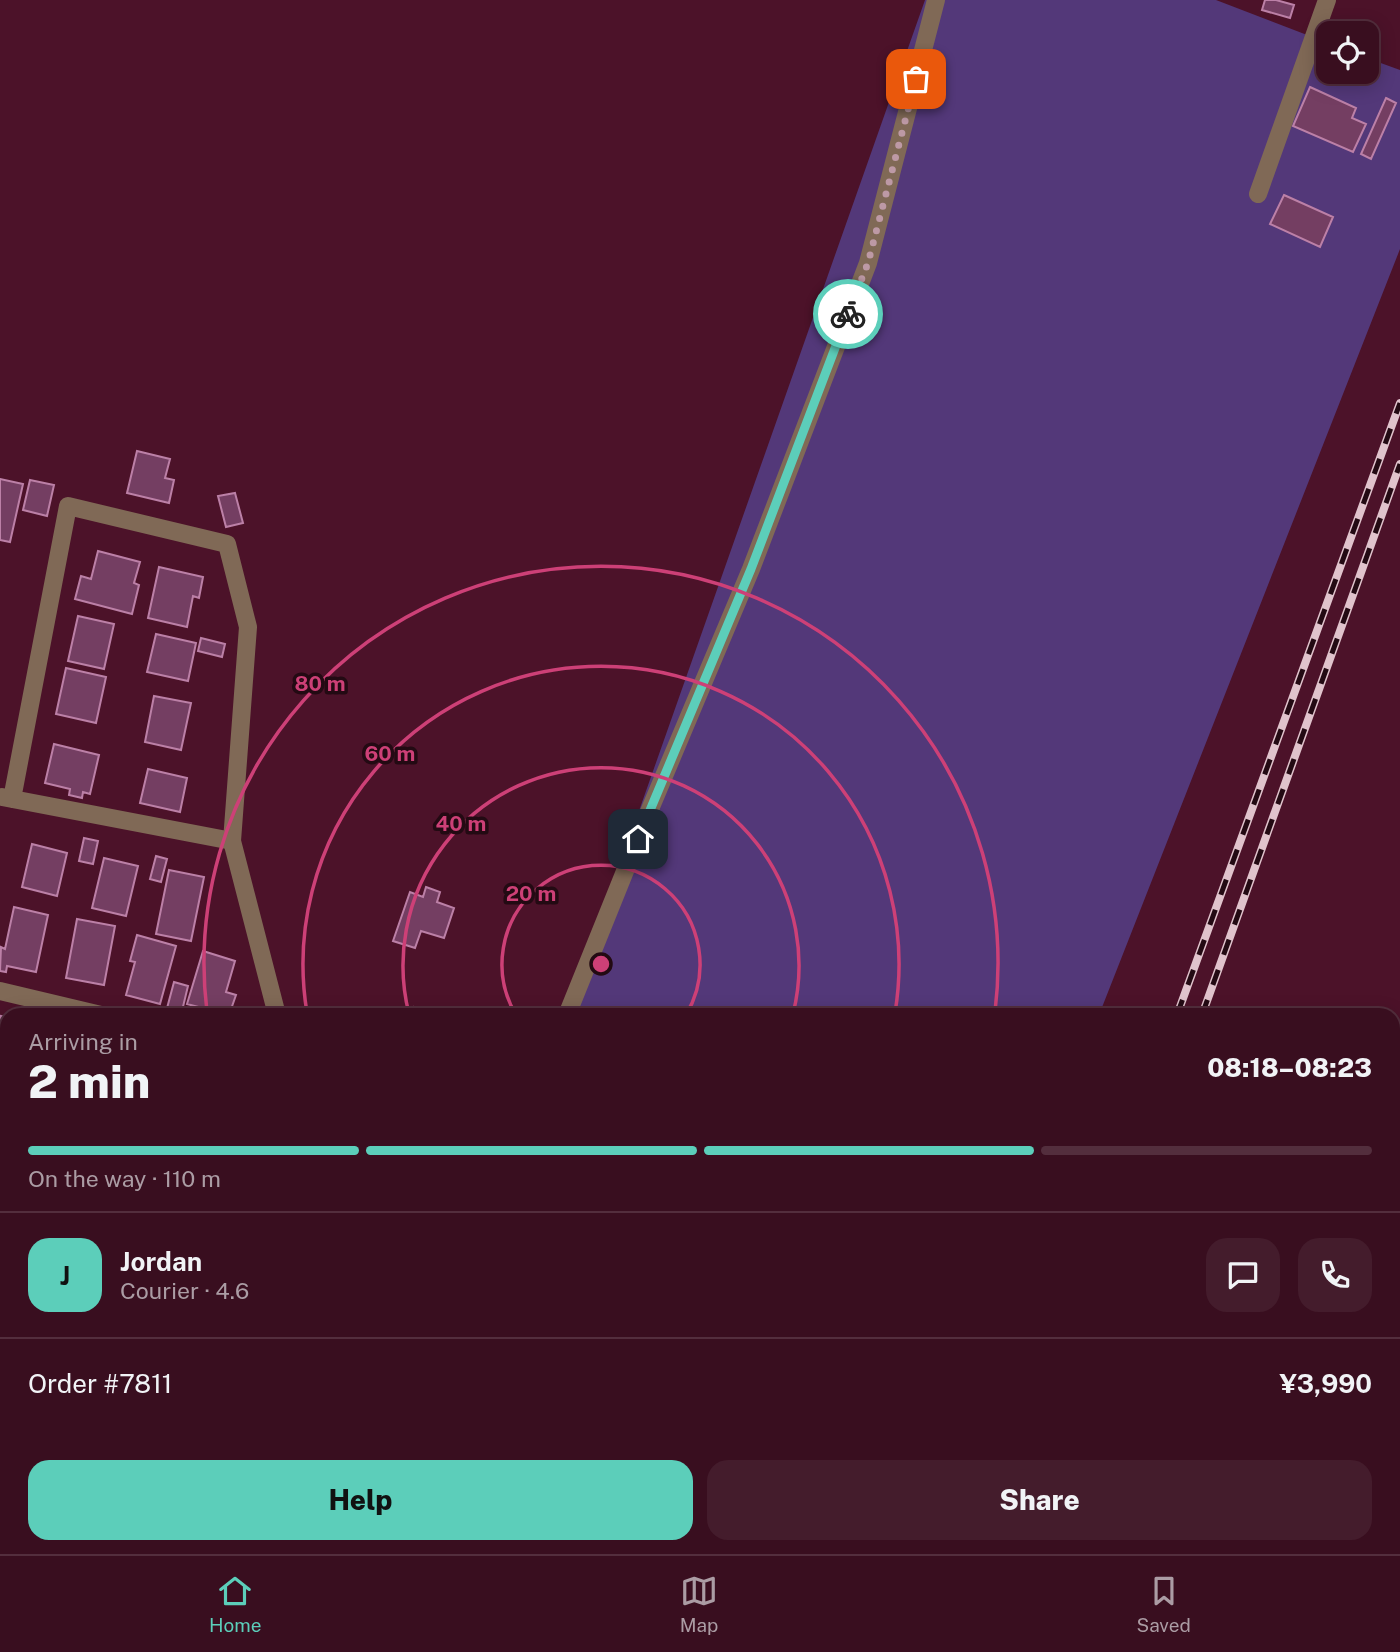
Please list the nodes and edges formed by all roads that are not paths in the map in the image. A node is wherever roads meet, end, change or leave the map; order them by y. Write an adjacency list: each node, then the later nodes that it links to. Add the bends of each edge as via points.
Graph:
1 (936, 0): 9 (street, via 868,263 751,569)
2 (1327, 0): 3 (street)
3 (1258, 194)
4 (6, 798): 5 (street); 5 (street, via 68,506 227,544 248,627)
5 (232, 841): 8 (street)
6 (0, 991): 7 (street)
7 (72, 1008)
8 (275, 1008)
9 (570, 1008)

